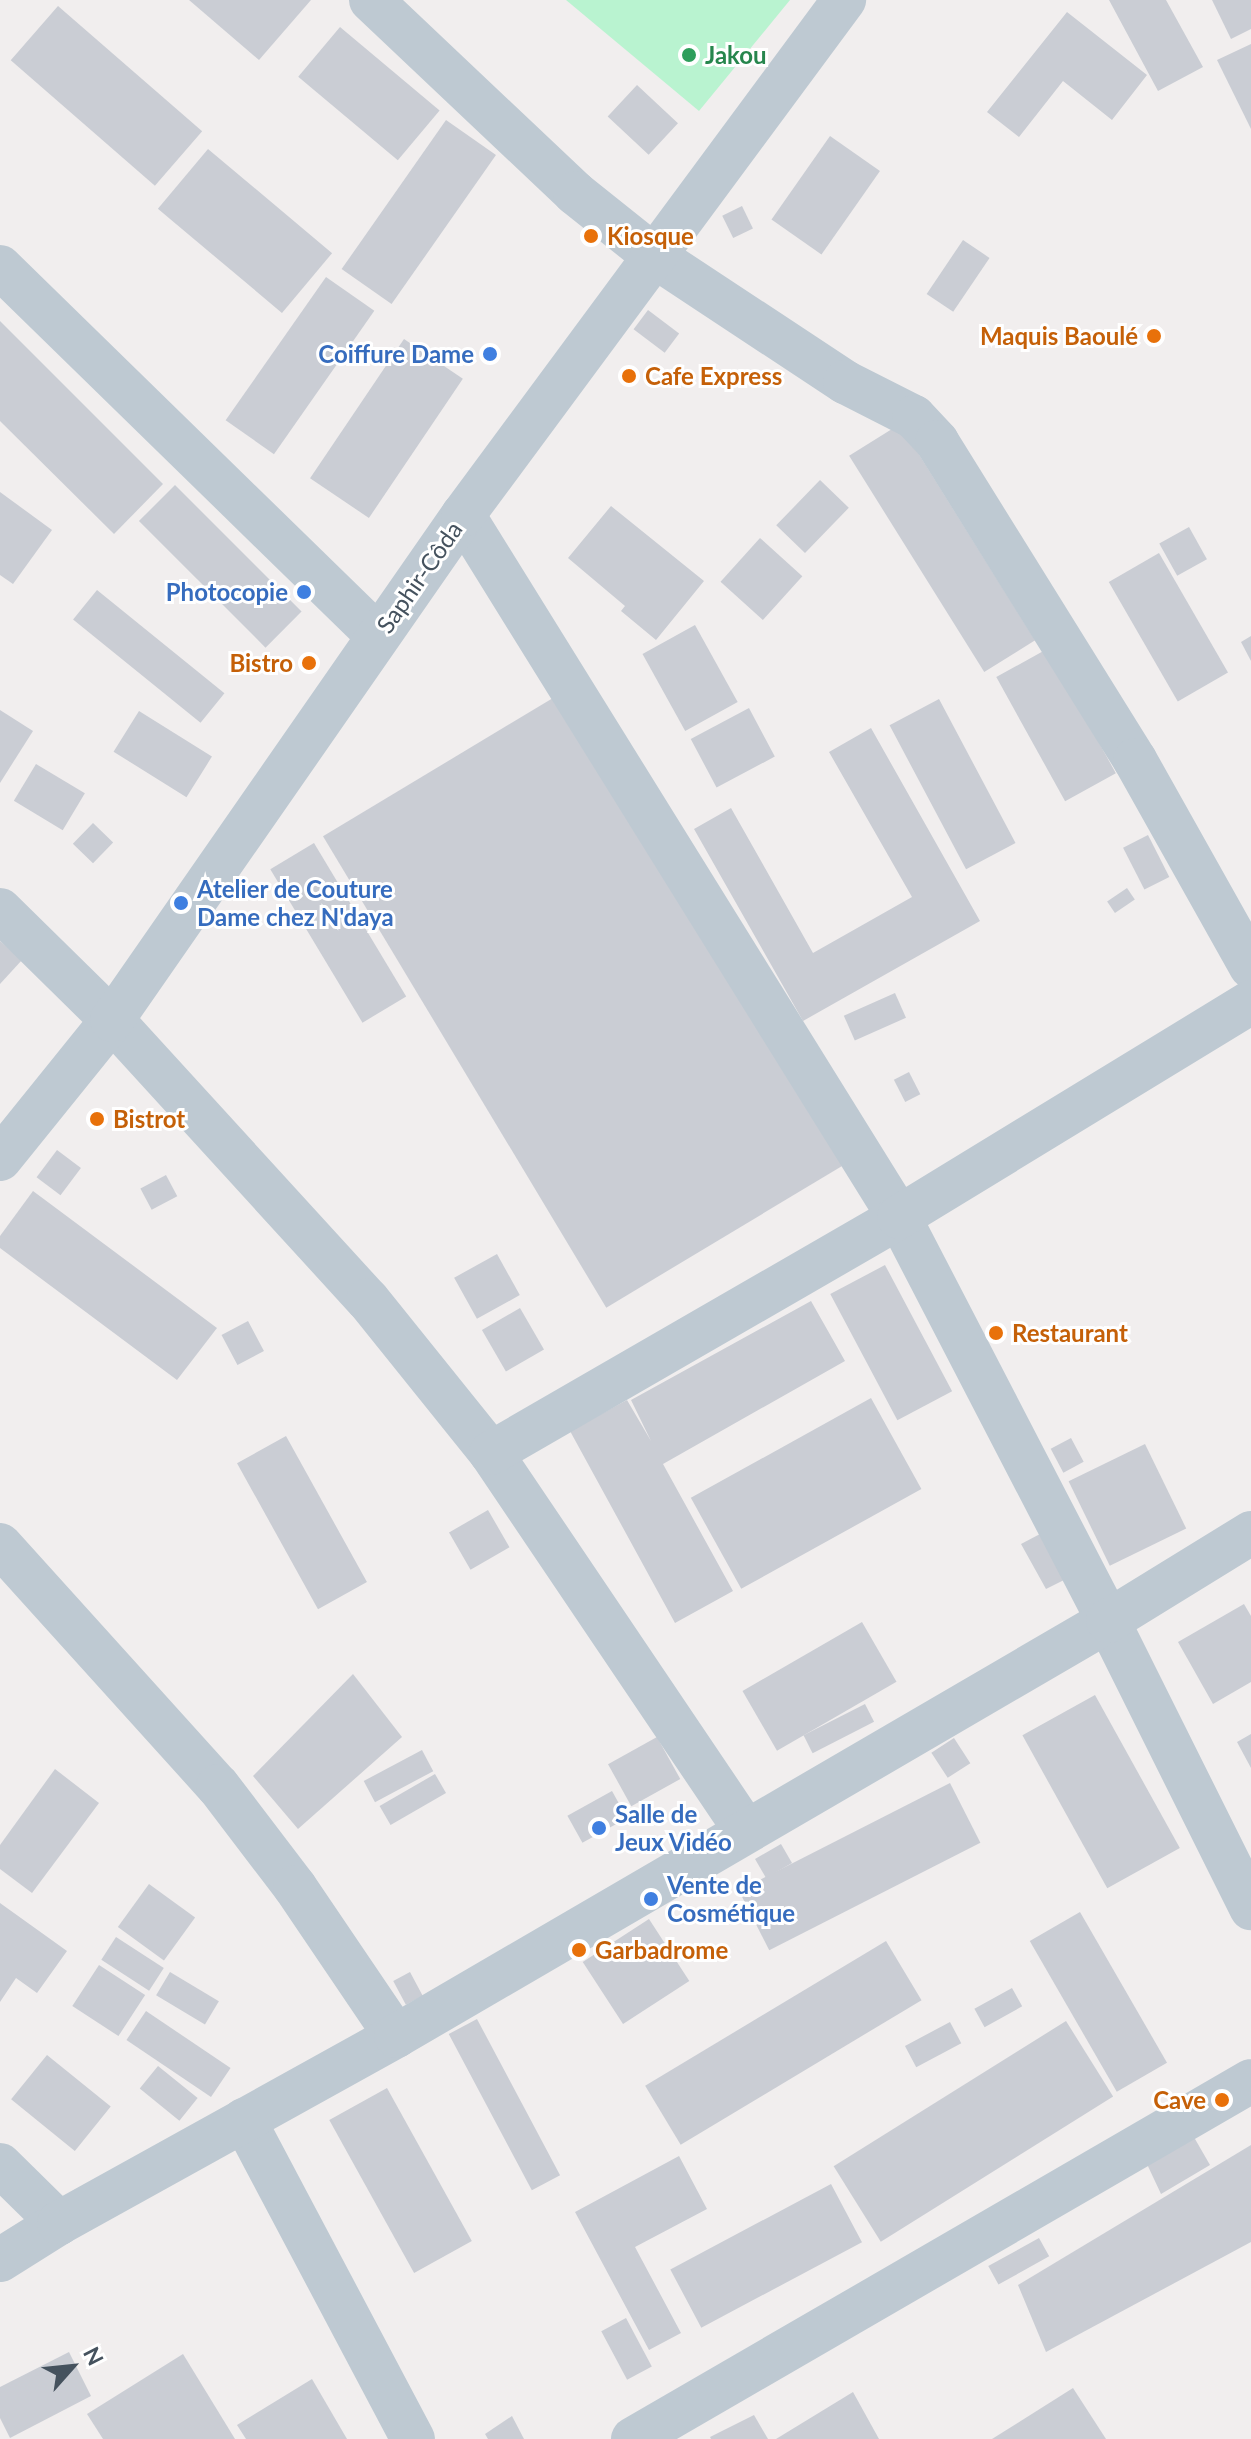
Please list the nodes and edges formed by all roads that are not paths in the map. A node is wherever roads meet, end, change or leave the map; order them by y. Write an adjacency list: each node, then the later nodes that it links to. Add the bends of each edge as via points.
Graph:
1 (371, 0): 3 (street, via 575,193)
2 (844, 0): 3 (street, Saphir-Côda)
3 (654, 256): 5 (street, Saphir-Côda); 8 (street, via 845,382 914,417 937,442 1135,760)
4 (0, 267): 6 (street)
5 (463, 515): 6 (street, Saphir-Côda); 12 (street)
6 (378, 636): 10 (street, Saphir-Côda)
7 (0, 910): 10 (street)
8 (1251, 967)
9 (1251, 1002): 12 (street)
10 (112, 1020): 11 (street, Saphir-Côda); 13 (street, via 368,1300)
11 (0, 1159)
12 (899, 1217): 13 (street); 16 (street)
13 (491, 1453): 17 (street)
14 (1251, 1533): 16 (street)
15 (0, 1545): 19 (street, via 218,1786 295,1887)
16 (1108, 1621): 17 (street); 18 (street)
17 (745, 1830): 19 (street)
18 (1251, 1908)
19 (396, 2036): 21 (street)
20 (1251, 2081): 26 (street)
21 (244, 2120): 23 (street); 25 (street)
22 (0, 2165): 23 (street)
23 (59, 2223): 24 (street)
24 (0, 2260)
25 (413, 2439)
26 (633, 2439)

